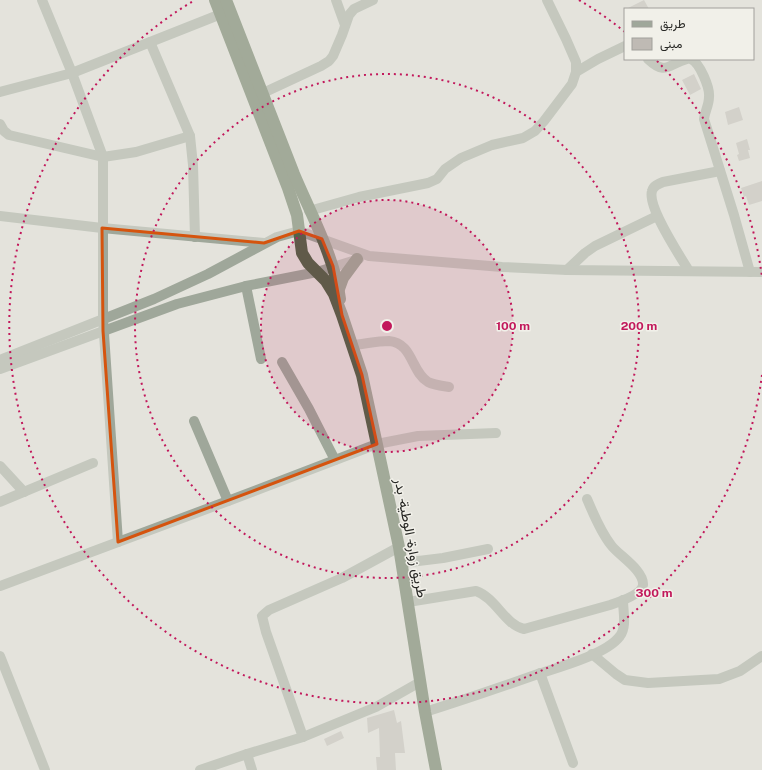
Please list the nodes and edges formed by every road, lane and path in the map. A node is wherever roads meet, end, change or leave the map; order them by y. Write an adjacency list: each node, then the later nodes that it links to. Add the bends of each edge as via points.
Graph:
1 (42, 0): 15 (street)
2 (215, 0): 7 (highway)
3 (226, 0): 17 (highway)
4 (336, 0): 8 (street)
5 (374, 0): 8 (street, via 354,9 348,15)
6 (547, 0): 14 (street, via 576,62)
7 (221, 14): 9 (street); 26 (highway, via 288,188 297,215)
8 (345, 25): 17 (street, via 337,48 328,61)
9 (150, 42): 15 (street); 19 (street)
10 (624, 46): 14 (street)
11 (649, 60): 12 (street, via 663,68)
12 (684, 60)
13 (692, 60): 21 (street, via 697,63 710,94 704,119)
14 (576, 72): 22 (street, via 572,84 544,121 535,131 523,138 492,145 461,158 445,169 437,179 428,183 359,196)
15 (72, 73): 16 (street); 20 (street)
16 (0, 92)
17 (263, 93): 22 (highway)
18 (0, 124): 20 (street, via 9,134)
19 (190, 136): 20 (street, via 136,152); 27 (street)
20 (103, 157): 25 (street)
21 (720, 171): 24 (street, via 656,184 652,191 652,199); 36 (street)
22 (310, 211): 28 (highway)
23 (0, 216): 25 (street)
24 (657, 216): 33 (street, via 595,246); 34 (street)
25 (102, 228): 27 (street); 41 (street)
26 (299, 231): 28 (street); 29 (street); 35 (highway, via 302,253)
27 (195, 237): 29 (street)
28 (322, 239): 30 (street); 32 (highway)
29 (264, 243): 41 (street, via 202,277)
30 (369, 256): 31 (street); 33 (street)
31 (357, 260): 32 (street); 39 (highway)
32 (333, 266): 35 (street); 39 (highway)
33 (567, 270): 34 (street)
34 (689, 271): 36 (street)
35 (317, 272): 38 (street); 40 (highway, via 326,281)
36 (750, 272): 37 (street)
37 (762, 272)
38 (246, 286): 42 (street, via 177,304); 44 (street)
39 (339, 289): 40 (highway)
40 (342, 315): 43 (highway, طريق زوارة- الوطية- بدر)
41 (103, 319): 42 (street); 45 (street)
42 (103, 331): 47 (street); 59 (street)
43 (352, 345): 48 (street, via 390,341 398,344 410,354 421,375 428,382); 51 (highway, طريق زوارة- الوطية- بدر, via 362,375)
44 (261, 359)
45 (0, 360)
46 (282, 362): 52 (street)
47 (0, 369)
48 (449, 387)
49 (194, 421): 57 (street)
50 (496, 433): 51 (street, via 418,436)
51 (377, 444): 52 (street); 60 (highway, طريق زوارة- الوطية- بدر)
52 (335, 460): 57 (street)
53 (94, 463): 55 (street)
54 (0, 466): 55 (street)
55 (24, 492): 58 (street)
56 (587, 499): 64 (street, via 597,524 612,547 643,580 642,589)
57 (228, 501): 59 (street)
58 (0, 502)
59 (118, 542): 63 (street)
60 (399, 547): 62 (highway, طريق زوارة- الوطية- بدر); 72 (street, via 342,578 269,610 262,616)
61 (488, 549): 62 (street)
62 (402, 563): 65 (highway, طريق زوارة- الوطية- بدر)
63 (0, 586)
64 (623, 600): 65 (street, via 524,629 516,626 488,598 476,591); 66 (street, via 624,630 613,644)
65 (408, 602): 70 (highway, طريق زوارة- الوطية- بدر)
66 (592, 654): 68 (street, via 625,680 648,683 719,679 740,671); 69 (street)
67 (0, 656): 75 (street)
68 (762, 656)
69 (540, 673): 71 (street); 74 (street)
70 (420, 682): 71 (highway, طريق زوارة- الوطية- بدر); 72 (street, via 376,707)
71 (425, 712): 78 (highway, طريق زوارة- الوطية- بدر)
72 (303, 737): 73 (street)
73 (247, 754): 76 (street); 77 (street)
74 (573, 763)
75 (41, 769)
76 (200, 770)
77 (252, 770)
78 (436, 770)

